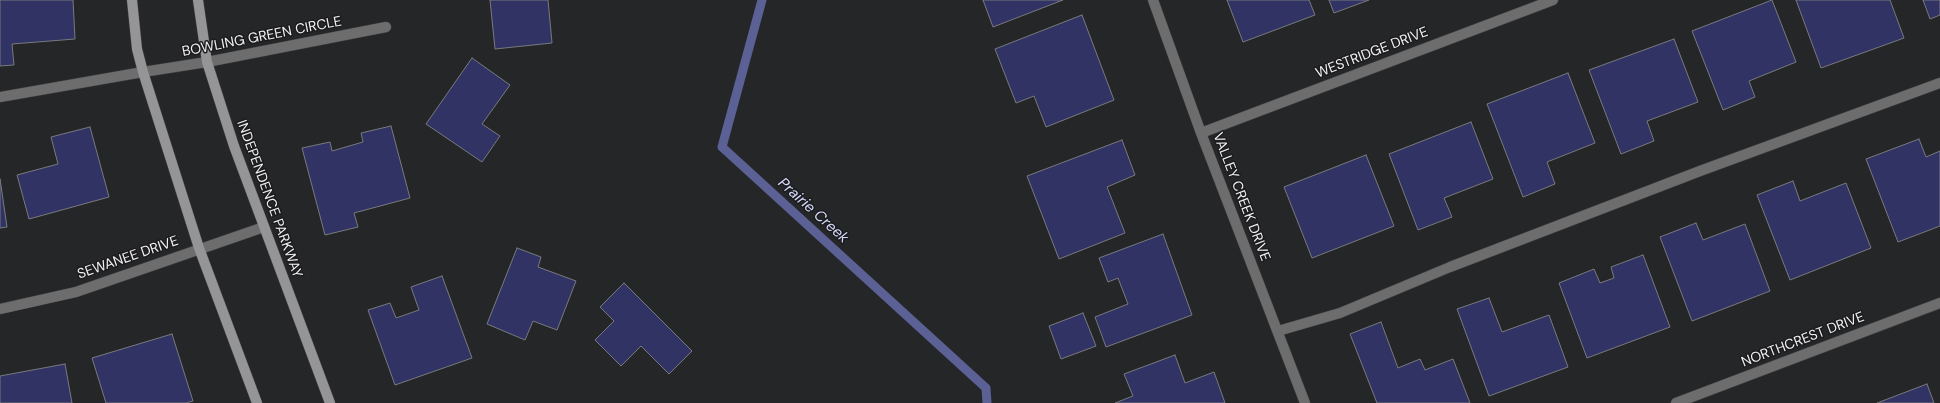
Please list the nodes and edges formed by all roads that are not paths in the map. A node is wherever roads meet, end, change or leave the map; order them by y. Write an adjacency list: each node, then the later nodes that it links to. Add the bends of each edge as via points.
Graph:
1 (132, 0): 7 (main road, via 137,49)
2 (198, 0): 6 (main road, INDEPENDENCE PARKWAY)
3 (1154, 0): 10 (street, VALLEY CREEK DRIVE)
4 (1553, 0): 10 (street, WESTRIDGE DRIVE)
5 (386, 27): 6 (street, BOWLING GREEN CIRCLE)
6 (207, 62): 7 (street, BOWLING GREEN CIRCLE); 11 (main road, INDEPENDENCE PARKWAY)
7 (143, 72): 9 (street, BOWLING GREEN CIRCLE); 12 (main road)
8 (1940, 83): 15 (street, via 1663,185 1450,267 1340,313)
9 (0, 97)
10 (1201, 133): 15 (street, VALLEY CREEK DRIVE)
11 (264, 227): 12 (street, SEWANEE DRIVE); 17 (main road, INDEPENDENCE PARKWAY)
12 (199, 248): 14 (street, SEWANEE DRIVE, via 76,292); 16 (main road)
13 (1940, 303): 19 (street, NORTHCREST DRIVE)
14 (0, 309)
15 (1278, 331): 18 (street, VALLEY CREEK DRIVE)
16 (257, 403)
17 (330, 403)
18 (1305, 403)
19 (1676, 403)

